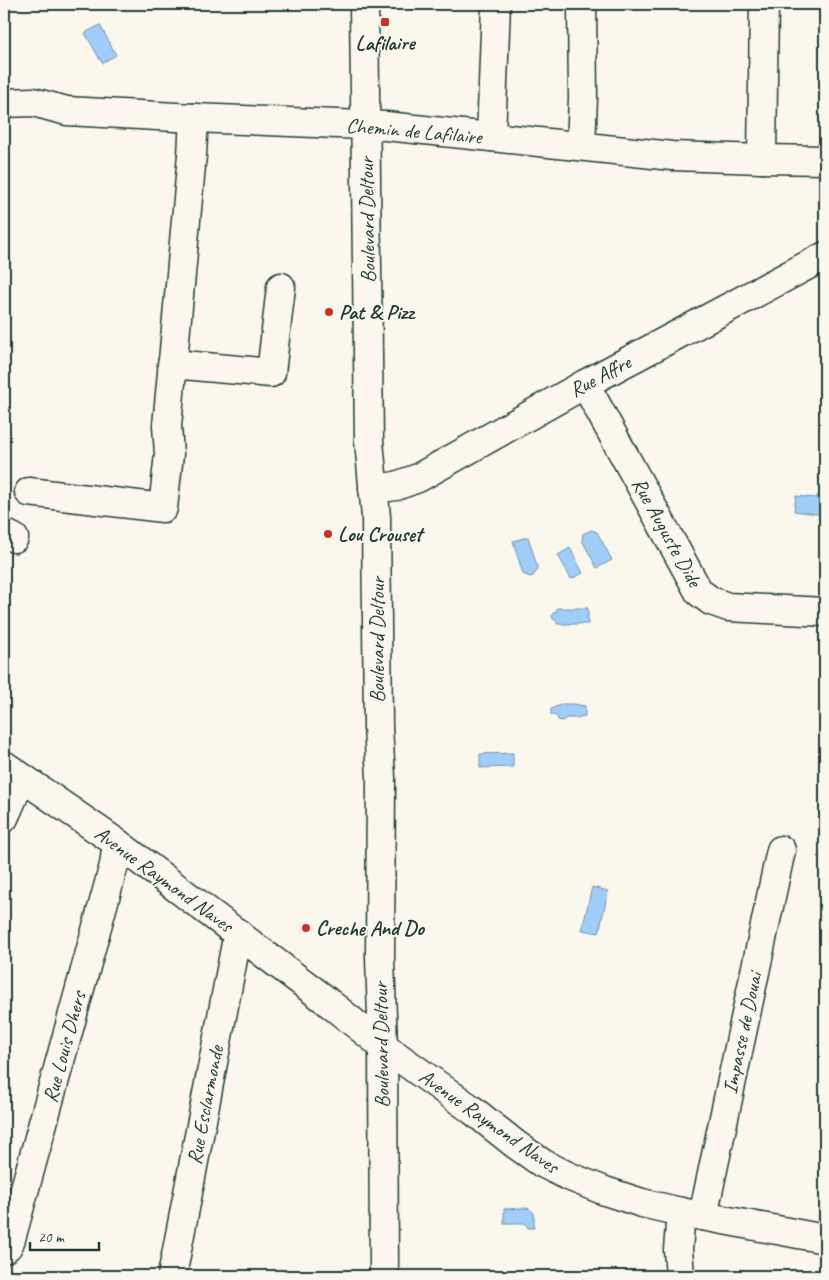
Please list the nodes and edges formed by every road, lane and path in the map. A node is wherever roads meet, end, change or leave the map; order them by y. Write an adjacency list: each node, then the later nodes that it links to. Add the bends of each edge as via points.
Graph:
1 (364, 4): 7 (street, Boulevard Deltour)
2 (496, 4): 8 (street)
3 (582, 4): 9 (street)
4 (764, 4): 10 (street)
5 (4, 103): 6 (street, Chemin de Lafilaire, via 32,102 67,111)
6 (194, 118): 7 (street, Chemin de Lafilaire); 14 (street)
7 (365, 125): 8 (street, Chemin de Lafilaire); 16 (street, Boulevard Deltour, via 369,441)
8 (491, 137): 9 (street, Chemin de Lafilaire)
9 (581, 146): 10 (street, Chemin de Lafilaire, via 672,156)
10 (762, 159): 11 (street, Chemin de Lafilaire)
11 (825, 160)
12 (825, 256): 15 (street, Rue Affre)
13 (281, 287): 14 (street, via 271,373)
14 (172, 364): 17 (street, via 167,426 169,454 162,508)
15 (585, 384): 16 (street, Rue Affre, via 418,478 396,486); 18 (street, Rue Auguste Dide, via 699,592 728,607)
16 (373, 489): 24 (street, Boulevard Deltour, via 381,777)
17 (29, 492)
18 (825, 612)
19 (14, 772): 20 (street); 21 (street, Avenue Raymond Naves)
20 (4, 818)
21 (117, 842): 23 (street, Avenue Raymond Naves); 27 (street, Rue Louis Dhers, via 114,865 11,1239)
22 (781, 850): 25 (street, Impasse de Douai)
23 (238, 933): 24 (street, Avenue Raymond Naves); 28 (street, Rue Esclarmonde)
24 (383, 1046): 25 (street, Avenue Raymond Naves, via 542,1163 605,1191); 29 (street, Boulevard Deltour)
25 (692, 1214): 26 (street, Avenue Raymond Naves); 30 (street, Impasse de Douai, via 678,1250)
26 (825, 1239)
27 (4, 1249)
28 (172, 1276)
29 (384, 1276)
30 (680, 1276)

